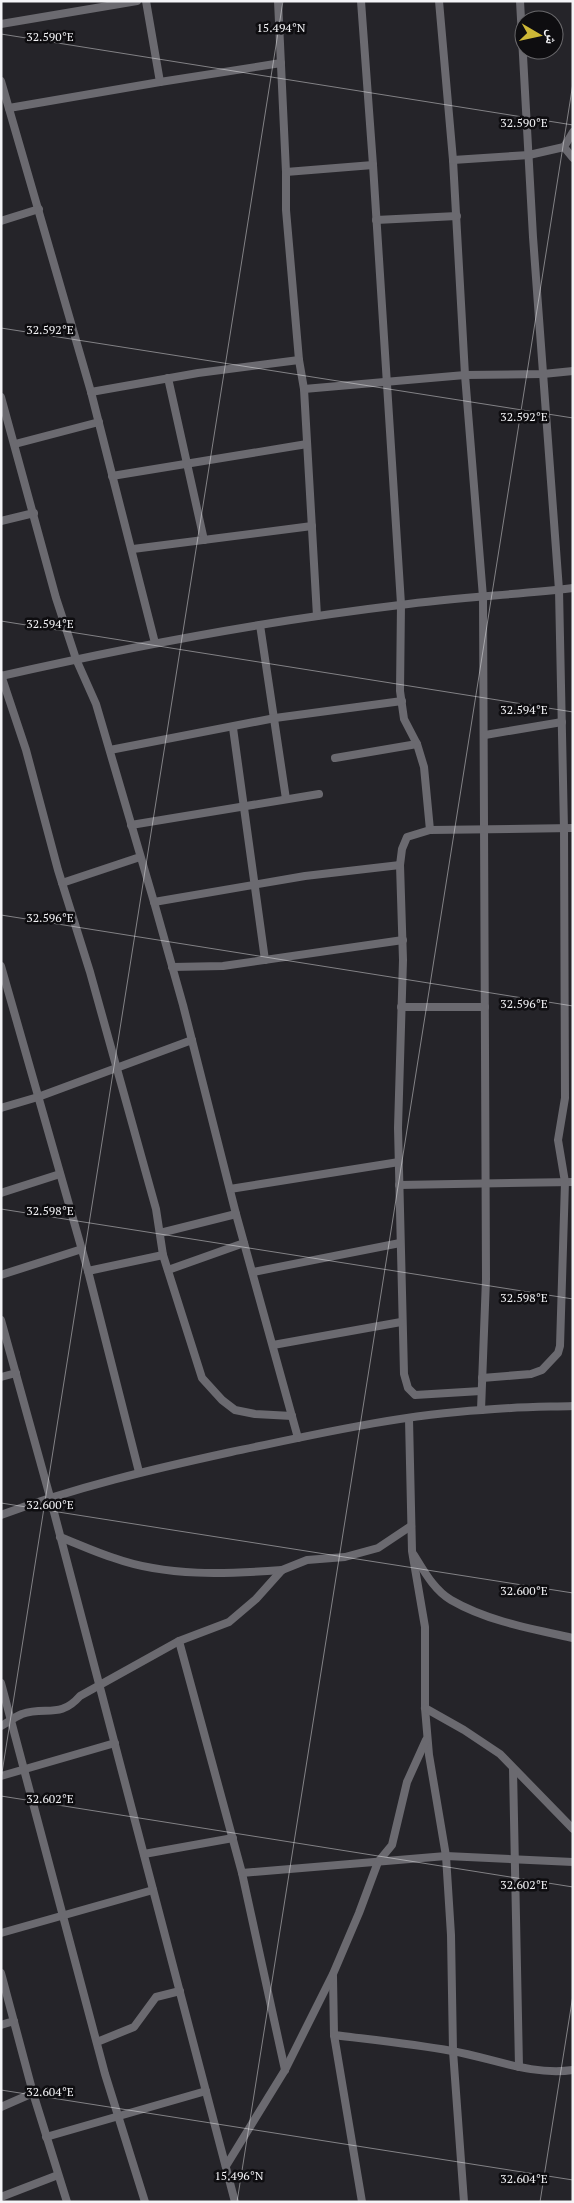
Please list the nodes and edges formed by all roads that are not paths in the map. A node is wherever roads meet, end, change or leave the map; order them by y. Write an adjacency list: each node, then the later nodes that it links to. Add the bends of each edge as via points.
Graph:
1 (137, 1): 7 (street)
2 (146, 1): 11 (street)
3 (278, 1): 9 (street)
4 (361, 1): 18 (street)
5 (439, 1): 17 (street)
6 (520, 1): 15 (street)
7 (95, 5): 8 (street)
8 (1, 24)
9 (281, 63): 11 (street); 19 (street)
10 (1, 82): 12 (street)
11 (160, 82): 12 (street)
12 (9, 108): 20 (street)
13 (573, 132): 14 (street)
14 (564, 147): 15 (street); 16 (street)
15 (529, 155): 17 (street); 26 (street)
16 (573, 158)
17 (453, 160): 21 (street)
18 (374, 165): 19 (street); 22 (street)
19 (286, 172): 24 (street, via 286,210)
20 (39, 209): 23 (street); 31 (street)
21 (457, 216): 22 (street); 27 (street)
22 (376, 220): 29 (street)
23 (1, 221)
24 (299, 360): 28 (street); 30 (street)
25 (573, 371): 26 (street)
26 (543, 374): 27 (street); 44 (street)
27 (465, 375): 29 (street); 45 (street)
28 (168, 378): 31 (street); 36 (street)
29 (386, 381): 30 (street); 46 (street)
30 (304, 389): 35 (street)
31 (91, 392): 33 (street)
32 (1, 397): 34 (street)
33 (99, 422): 34 (street); 37 (street)
34 (15, 444): 38 (street)
35 (307, 444): 36 (street); 40 (street)
36 (187, 464): 37 (street); 41 (street)
37 (112, 476): 42 (street)
38 (34, 513): 39 (street); 50 (street)
39 (1, 521)
40 (312, 526): 41 (street); 47 (street)
41 (204, 540): 42 (street)
42 (133, 549): 49 (street)
43 (573, 588): 44 (street)
44 (559, 590): 45 (street); 54 (street)
45 (483, 597): 46 (street); 56 (street)
46 (401, 604): 47 (street); 52 (street, via 399,665)
47 (317, 616): 48 (street)
48 (260, 625): 49 (street); 53 (street)
49 (155, 643): 50 (street)
50 (76, 659): 51 (street); 58 (street, via 96,704)
51 (1, 675): 70 (street, via 26,750)
52 (402, 701): 53 (street); 57 (street, via 404,719)
53 (276, 718): 55 (street); 61 (street)
54 (562, 722): 56 (street); 65 (street)
55 (233, 728): 58 (street); 62 (street)
56 (485, 735): 67 (street)
57 (417, 744): 59 (street); 66 (street, via 424,767)
58 (110, 750): 63 (street)
59 (335, 758)
60 (319, 794): 61 (street)
61 (286, 799): 62 (street)
62 (243, 805): 63 (street); 71 (street)
63 (131, 825): 68 (street)
64 (573, 828): 65 (street)
65 (564, 829): 67 (street); 77 (street)
66 (430, 830): 67 (street); 69 (street, via 407,837)
67 (484, 830): 79 (street)
68 (140, 857): 70 (street); 72 (street)
69 (400, 865): 71 (street); 73 (street)
70 (62, 883): 81 (street)
71 (256, 884): 72 (street); 74 (street)
72 (154, 902): 76 (street)
73 (403, 940): 74 (street); 78 (street)
74 (265, 960): 76 (street, via 223,966)
75 (1, 966): 82 (street)
76 (172, 967): 80 (street)
77 (569, 1005): 86 (street, via 566,1098 558,1140)
78 (401, 1007): 79 (street); 84 (street)
79 (485, 1007): 88 (street)
80 (192, 1040): 81 (street); 89 (street)
81 (116, 1067): 82 (street); 92 (street, via 142,1154)
82 (38, 1096): 83 (street); 85 (street)
83 (1, 1108)
84 (399, 1162): 87 (street); 89 (street)
85 (60, 1174): 90 (street); 97 (street)
86 (569, 1182): 88 (street); 93 (street)
87 (399, 1185): 88 (street); 96 (street)
88 (485, 1185): 108 (street)
89 (230, 1189): 91 (street)
90 (1, 1192)
91 (236, 1214): 92 (street); 95 (street)
92 (160, 1234): 98 (street)
93 (564, 1242): 94 (street); 108 (street, via 558,1353 542,1370 531,1374)
94 (573, 1242)
95 (244, 1243): 99 (street); 101 (street)
96 (400, 1243): 101 (street); 104 (street)
97 (82, 1249): 100 (street); 102 (street)
98 (163, 1255): 99 (street); 100 (street)
99 (168, 1270): 112 (street, via 202,1378 210,1389 235,1410)
100 (88, 1271): 115 (street)
101 (253, 1272): 105 (street)
102 (1, 1275)
103 (1, 1320): 106 (street)
104 (401, 1322): 105 (street); 109 (street, via 404,1374 412,1394)
105 (273, 1345): 112 (street)
106 (16, 1373): 107 (street); 116 (street)
107 (1, 1378)
108 (482, 1378): 109 (street)
109 (481, 1391): 111 (street)
110 (573, 1406): 111 (street)
111 (481, 1410): 113 (street)
112 (292, 1416): 114 (street)
113 (409, 1419): 114 (street); 118 (street)
114 (298, 1438): 115 (street)
115 (139, 1472): 116 (street)
116 (50, 1496): 117 (street); 119 (street)
117 (1, 1515)
118 (411, 1526): 120 (street); 121 (street, via 378,1548 344,1557 307,1560)
119 (60, 1537): 121 (street, via 115,1559 156,1569 205,1573); 125 (street)
120 (412, 1551): 122 (street, via 428,1578 450,1599 496,1619); 126 (street, via 425,1627)
121 (282, 1570): 123 (street, via 229,1622)
122 (573, 1638)
123 (179, 1642): 125 (street); 135 (street)
124 (1, 1683): 127 (street)
125 (100, 1686): 127 (street, via 80,1696 71,1706 50,1712 22,1714); 130 (street)
126 (425, 1708): 129 (street); 131 (street, via 500,1754)
127 (11, 1720): 128 (street); 132 (street)
128 (1, 1726)
129 (427, 1738): 137 (street); 139 (street, via 407,1782 392,1845)
130 (115, 1743): 132 (street); 136 (street)
131 (514, 1769): 134 (street); 138 (street)
132 (24, 1770): 133 (street); 143 (street)
133 (1, 1776)
134 (573, 1829)
135 (233, 1838): 136 (street); 141 (street)
136 (144, 1854): 142 (street)
137 (446, 1856): 138 (street); 139 (street); 152 (street)
138 (515, 1859): 140 (street); 153 (street)
139 (378, 1862): 141 (street); 146 (street)
140 (573, 1862)
141 (242, 1873): 154 (street)
142 (153, 1890): 143 (street); 147 (street)
143 (63, 1915): 144 (street); 151 (street)
144 (1, 1933)
145 (1, 1973): 148 (street)
146 (333, 1974): 150 (street); 154 (street)
147 (180, 1991): 151 (street, via 156,1997 134,2027); 156 (street)
148 (14, 2021): 149 (street); 157 (street)
149 (1, 2025)
150 (334, 2035): 152 (street); 167 (street)
151 (96, 2042): 159 (street)
152 (453, 2051): 153 (street); 168 (street)
153 (519, 2067): 155 (street, via 560,2072)
154 (285, 2070): 161 (street)
155 (573, 2070)
156 (206, 2091): 159 (street); 161 (street)
157 (33, 2093): 158 (street); 160 (street)
158 (1, 2107)
159 (118, 2116): 160 (street); 165 (street)
160 (46, 2137): 162 (street)
161 (226, 2166): 166 (street)
162 (58, 2175): 163 (street); 164 (street)
163 (1, 2197)
164 (67, 2202)
165 (145, 2202)
166 (235, 2202)
167 (362, 2202)
168 (464, 2202)

